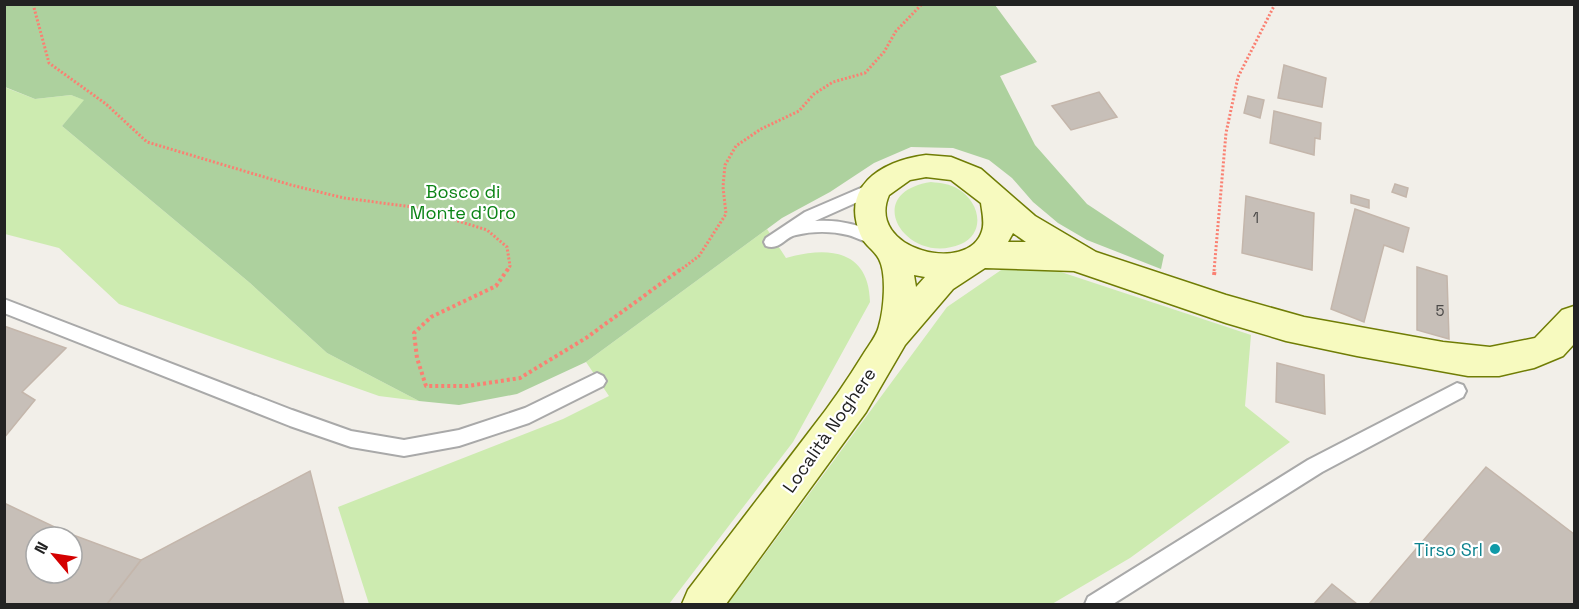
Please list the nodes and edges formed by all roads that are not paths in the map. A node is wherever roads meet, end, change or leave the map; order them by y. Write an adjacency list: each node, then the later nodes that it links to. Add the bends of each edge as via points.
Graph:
1 (881, 185): 2 (main road, via 911,167 931,165 970,175); 3 (lane, via 810,216); 5 (main road, via 870,212 873,226)
2 (996, 201): 6 (main road); 7 (main road, via 1000,231 993,244)
3 (790, 230): 4 (lane); 5 (lane, via 819,225 848,227)
4 (772, 242)
5 (887, 246): 7 (main road, via 910,261 928,266 946,267); 10 (main road, via 902,288)
6 (1077, 258): 7 (main road, via 1036,255); 9 (main road, via 1268,322 1441,356 1497,362 1549,348)
7 (973, 260): 10 (main road, Località Noghere, via 942,280)
8 (4, 306): 11 (lane, via 320,428 351,439 404,448 459,438 519,418)
9 (1575, 320)
10 (893, 335): 13 (main road, Località Noghere, via 854,401)
11 (597, 381)
12 (1457, 391): 14 (lane, via 1316,466)
13 (702, 604)
14 (1095, 604)

